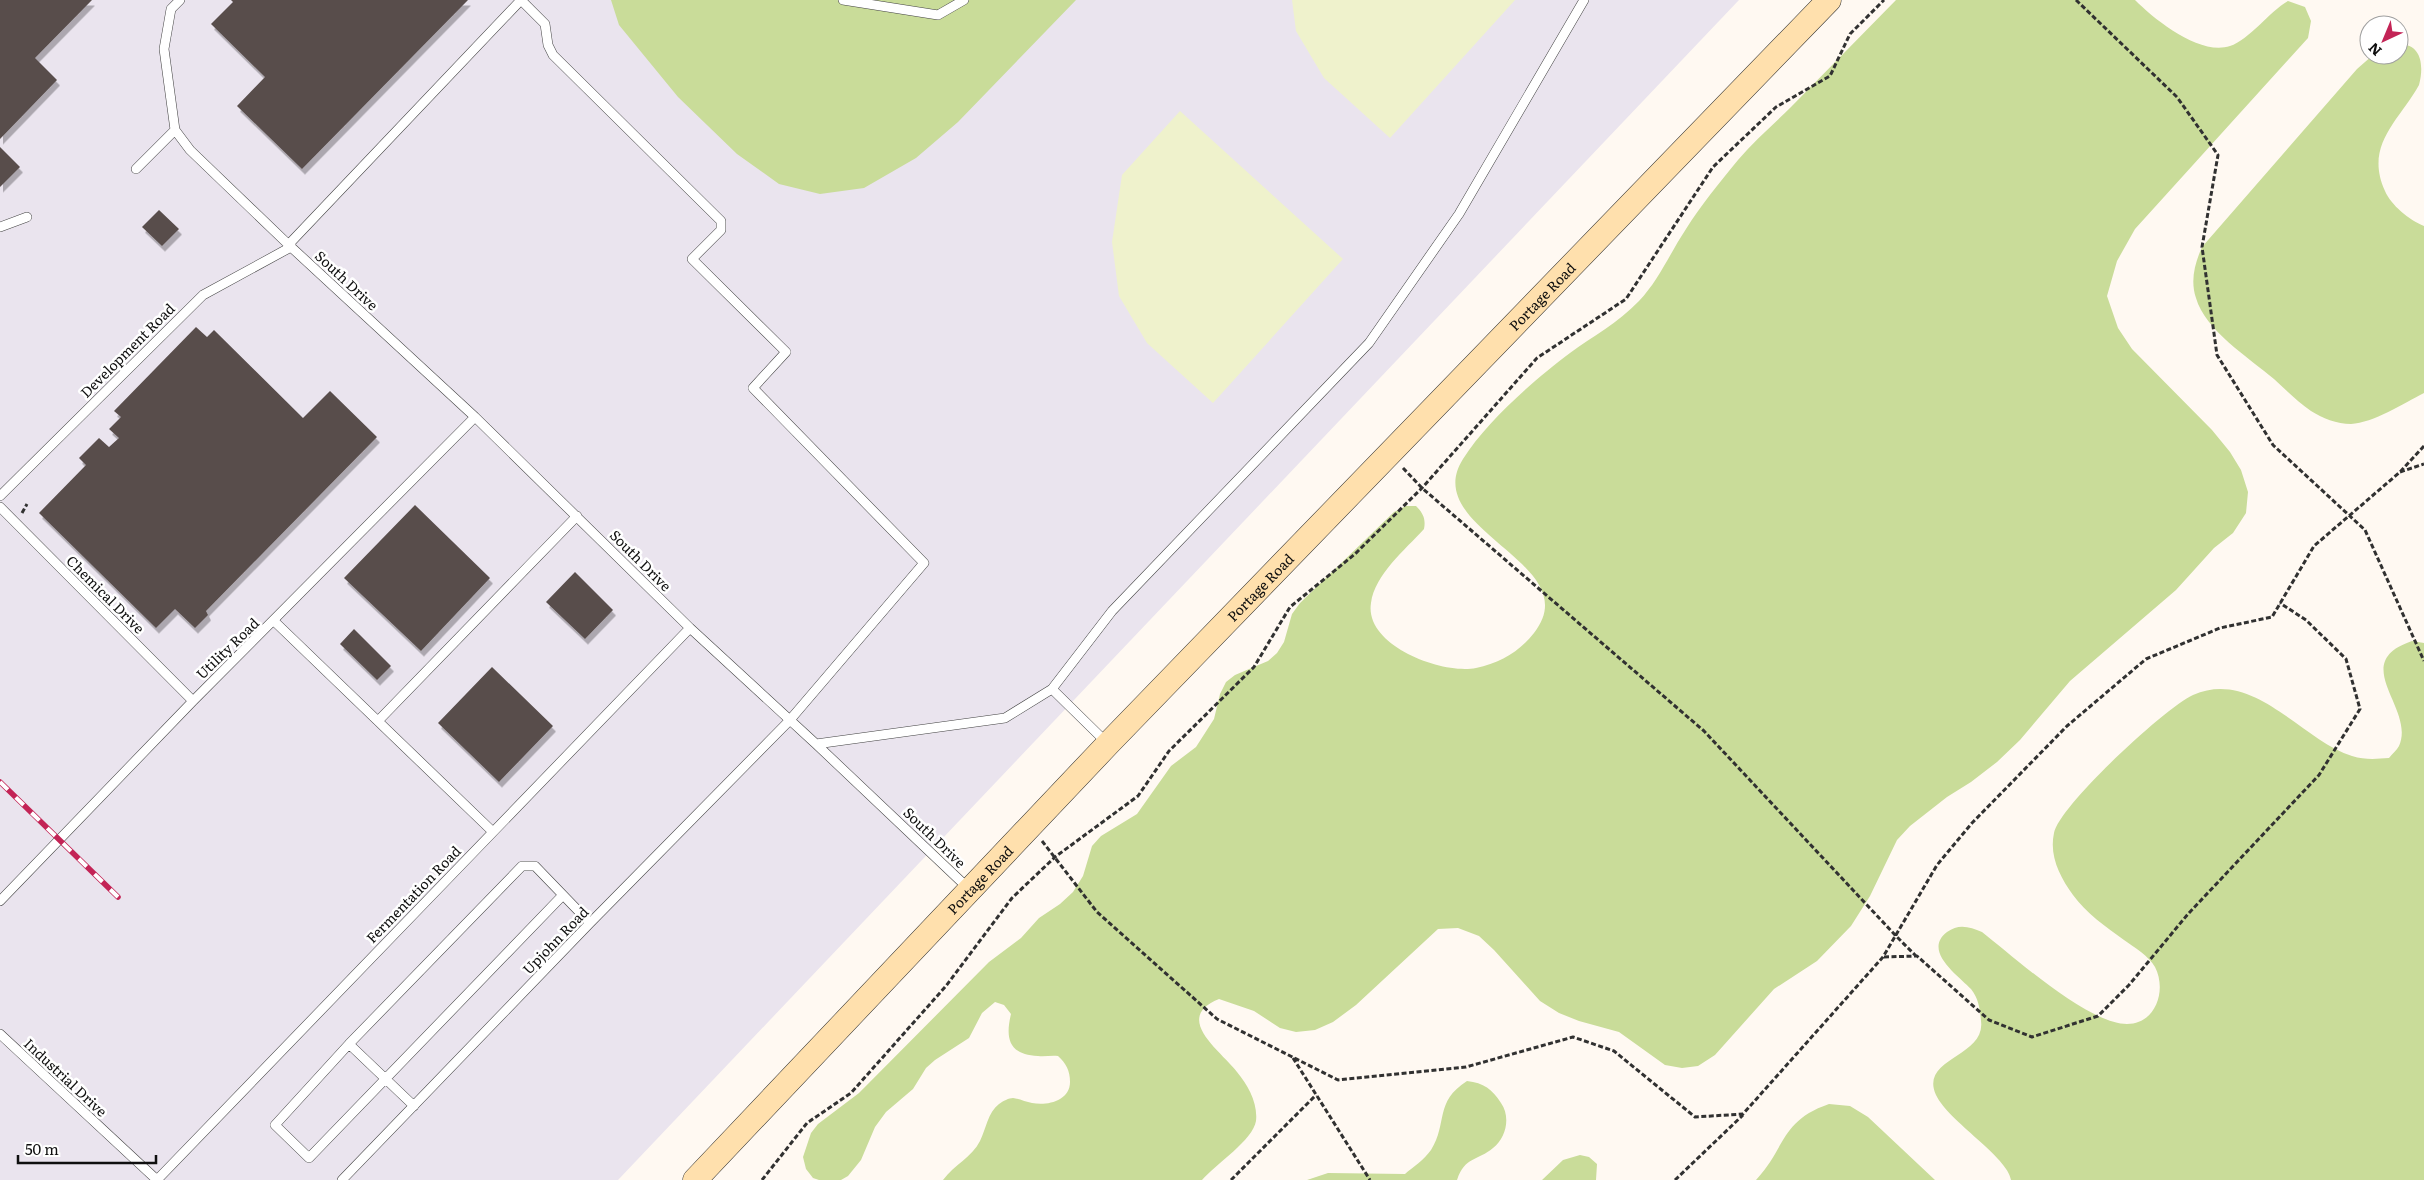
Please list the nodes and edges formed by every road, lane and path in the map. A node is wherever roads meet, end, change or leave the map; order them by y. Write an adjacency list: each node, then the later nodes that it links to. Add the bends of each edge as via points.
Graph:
1 (180, 0): 9 (lane, via 171,8 164,49)
2 (521, 0): 13 (lane, via 291,242); 31 (lane, Upjohn Road, via 545,24 553,55 721,221 721,230 692,259 786,352 753,388 924,564)
3 (843, 0): 4 (lane, via 938,16)
4 (964, 0)
5 (1584, 0): 28 (lane, via 1459,214 1369,342 1112,611)
6 (1829, 0): 16 (main road, Portage Road)
7 (1884, 0): 19 (path, via 1850,34 1830,76 1776,107 1713,167 1626,299 1537,358)
8 (2076, 0): 23 (path, via 2177,97 2218,155 2202,247 2217,355 2273,445)
9 (174, 130): 10 (lane); 13 (lane, South Drive, via 190,150)
10 (136, 169)
11 (27, 216): 12 (lane)
12 (0, 227)
13 (291, 247): 14 (lane, South Drive); 20 (lane, Development Road, via 203,295)
14 (474, 417): 22 (lane, South Drive); 25 (lane, Utility Road)
15 (2424, 446): 18 (path)
16 (1389, 454): 19 (path); 33 (main road, Portage Road)
17 (2424, 464): 18 (path)
18 (2400, 472): 23 (path)
19 (1422, 488): 36 (path, via 1355,554 1290,607 1254,667 1169,751 1138,796); 41 (path, via 1704,732)
20 (0, 496)
21 (0, 507): 29 (lane, Chemical Drive)
22 (577, 516): 26 (lane, South Drive); 30 (lane)
23 (2350, 516): 24 (path, via 2314,546); 27 (path, via 2365,530)
24 (2280, 604): 41 (path, via 2272,617 2220,628 2146,659 2067,726 1937,865); 42 (path, via 2306,620 2346,659 2360,709 2319,775 2188,914 2129,985 2098,1016 2032,1037 1989,1020)
25 (274, 621): 29 (lane, Utility Road); 30 (lane)
26 (690, 628): 31 (lane, South Drive); 35 (lane, Fermentation Road)
27 (2424, 661)
28 (1052, 688): 32 (lane, via 1005,718); 33 (lane)
29 (193, 701): 39 (lane, Utility Road)
30 (378, 721): 35 (lane)
31 (789, 721): 32 (lane, South Drive); 40 (lane, Upjohn Road)
32 (816, 744): 37 (lane, South Drive)
33 (1108, 744): 34 (main road, Portage Road)
34 (1031, 826): 36 (path); 37 (main road, Portage Road)
35 (492, 831): 51 (lane, Fermentation Road)
36 (1055, 857): 46 (path, via 1097,912 1217,1019); 54 (path, via 1012,898 946,986 851,1093 807,1123)
37 (971, 891): 53 (main road, Portage Road)
38 (563, 895): 40 (lane); 45 (lane, via 535,866 522,866); 47 (lane)
39 (0, 901)
40 (590, 923): 49 (lane, Upjohn Road)
41 (1896, 936): 42 (path); 43 (path)
42 (1917, 956): 43 (path)
43 (1883, 957): 50 (path)
44 (0, 1034): 51 (lane, Industrial Drive)
45 (349, 1044): 47 (lane); 47 (lane, via 275,1125 302,1152 309,1158)
46 (1293, 1058): 48 (path); 50 (path, via 1338,1080 1466,1067 1573,1037 1614,1051 1695,1117)
47 (385, 1078): 49 (lane)
48 (1316, 1095): 55 (path); 56 (path)
49 (414, 1106): 52 (lane, Upjohn Road)
50 (1743, 1114): 57 (path)
51 (157, 1180)
52 (342, 1180)
53 (695, 1180)
54 (762, 1180)
55 (1231, 1180)
56 (1370, 1180)
57 (1675, 1180)

